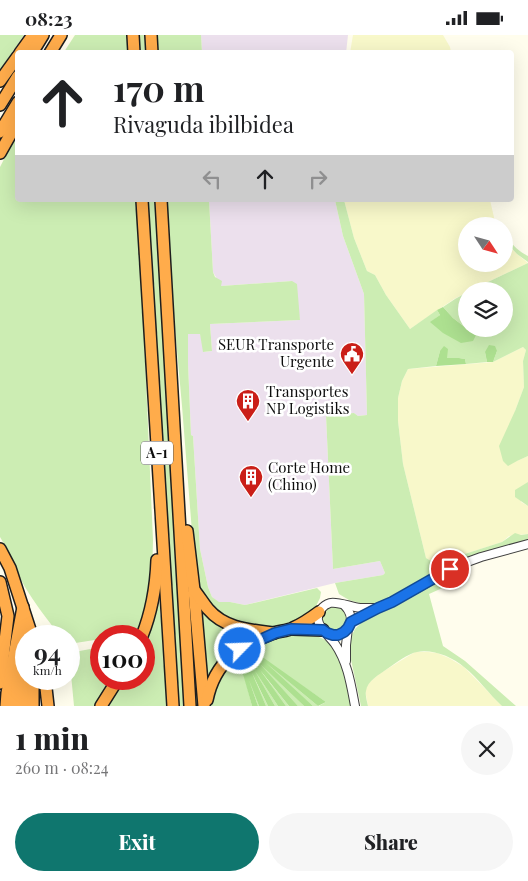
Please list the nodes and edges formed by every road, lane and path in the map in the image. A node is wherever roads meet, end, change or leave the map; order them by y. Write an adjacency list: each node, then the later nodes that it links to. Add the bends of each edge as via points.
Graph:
1 (33, 35): 6 (highway)
2 (43, 35): 7 (highway)
3 (61, 35): 8 (highway)
4 (133, 35): 9 (highway)
5 (151, 35): 10 (highway)
6 (22, 50)
7 (34, 50)
8 (52, 50)
9 (134, 50)
10 (152, 50)
11 (15, 60): 12 (highway)
12 (0, 81)
13 (15, 81): 14 (highway)
14 (0, 105)
15 (15, 107): 17 (highway)
16 (15, 126): 18 (highway)
17 (0, 132)
18 (0, 153)
19 (142, 202): 22 (highway, A-1)
20 (161, 202): 21 (highway, A-1)
21 (168, 325): 26 (highway, via 175,360 182,481); 64 (highway, A-1)
22 (162, 531): 34 (highway, via 156,584); 63 (highway, A-1)
23 (528, 544): 30 (street, via 459,565)
24 (1, 553): 29 (highway, via 10,568)
25 (0, 582): 27 (highway)
26 (194, 589): 39 (highway, via 209,610 229,625); 65 (highway)
27 (2, 594): 37 (highway, via 8,617)
28 (344, 605): 30 (street); 31 (street, via 327,603); 35 (street, via 351,615)
29 (22, 607): 32 (highway); 33 (highway); 52 (highway); 53 (highway, via 20,650); 54 (highway); 55 (highway); 56 (highway)
30 (378, 608): 35 (street)
31 (319, 612): 36 (highway); 38 (street, via 318,622)
32 (28, 625)
33 (37, 625)
34 (146, 625)
35 (350, 625): 38 (street, via 338,635); 43 (street)
36 (291, 629): 38 (highway); 39 (highway)
37 (6, 631): 40 (highway); 41 (highway); 42 (highway); 44 (highway); 51 (highway)
38 (325, 632): 43 (street)
39 (275, 633): 65 (highway, via 230,657 214,678)
40 (0, 646)
41 (0, 652)
42 (0, 663)
43 (345, 663): 66 (street)
44 (0, 683)
45 (29, 690): 57 (highway)
46 (33, 690): 58 (highway)
47 (40, 690): 59 (highway)
48 (43, 690): 60 (highway)
49 (44, 690): 61 (highway)
50 (111, 690): 62 (highway)
51 (1, 706)
52 (6, 706)
53 (11, 706)
54 (16, 706)
55 (20, 706)
56 (24, 706)
57 (28, 706)
58 (33, 706)
59 (38, 706)
60 (44, 706)
61 (48, 706)
62 (101, 706)
63 (173, 706)
64 (190, 706)
65 (205, 706)
66 (355, 706)

